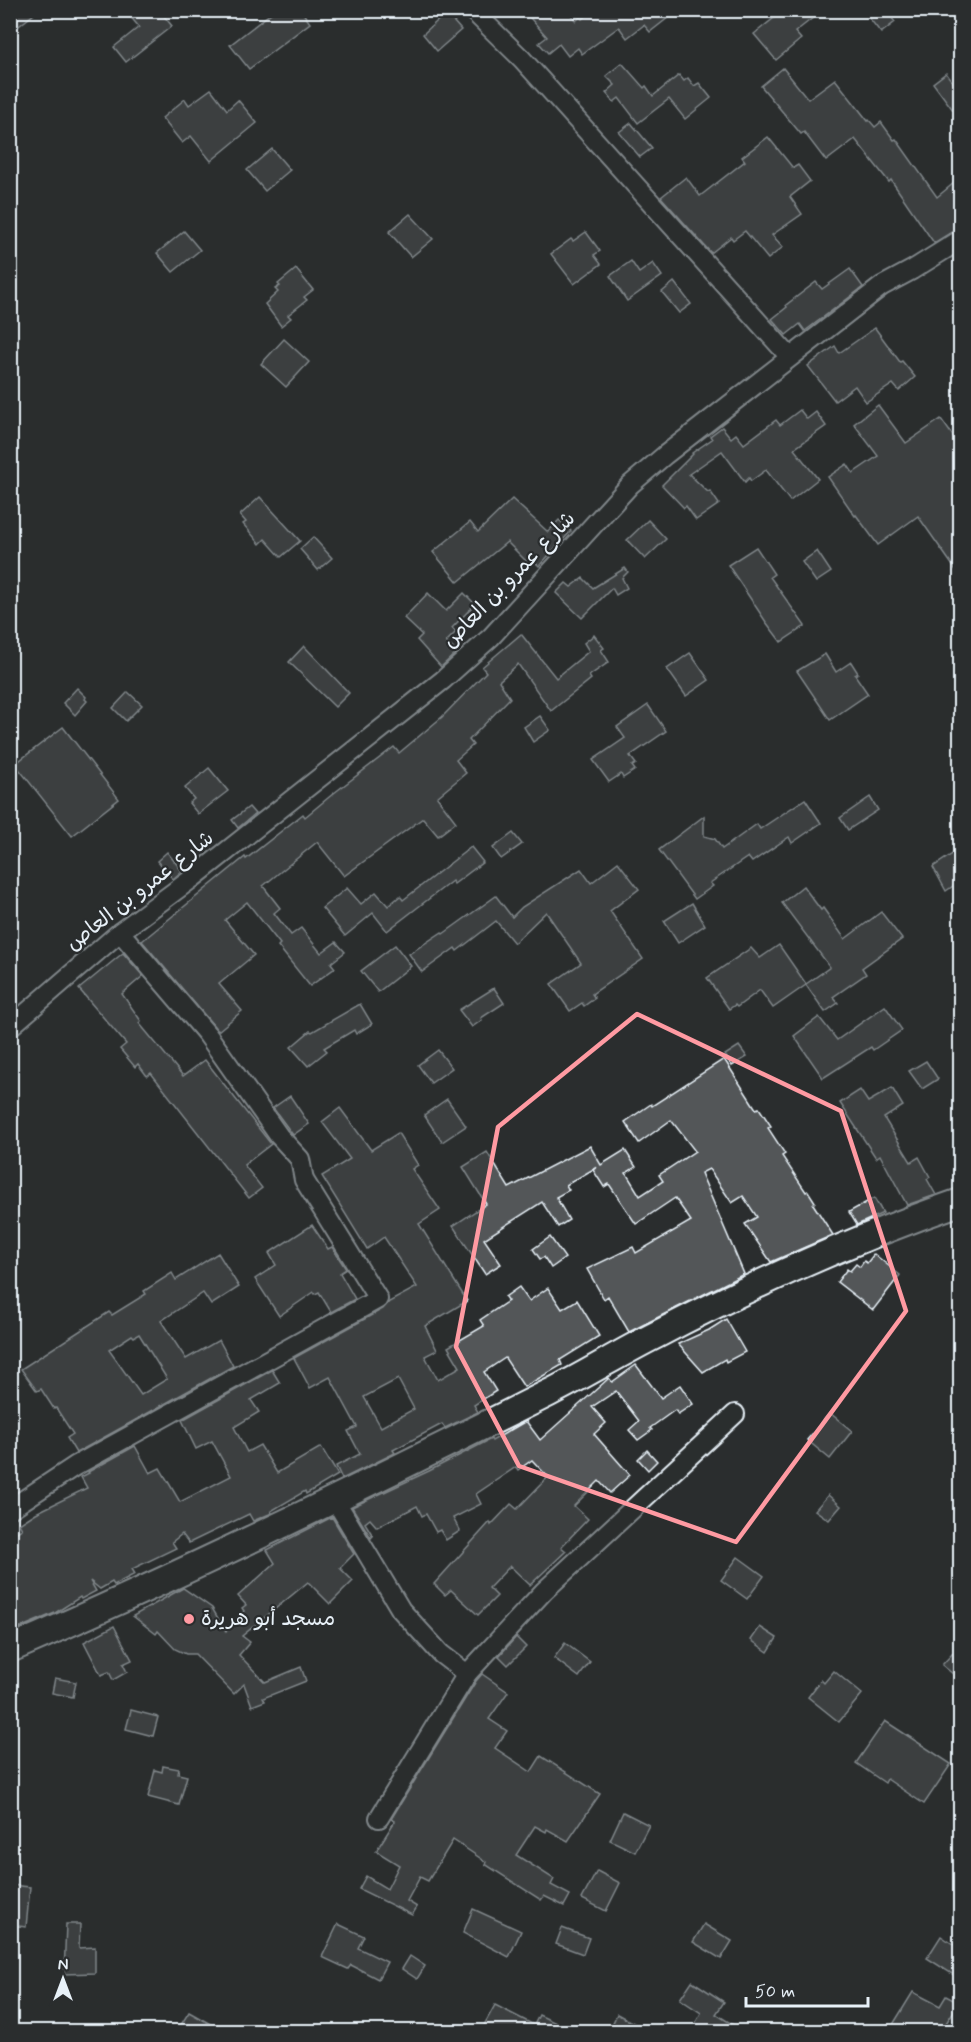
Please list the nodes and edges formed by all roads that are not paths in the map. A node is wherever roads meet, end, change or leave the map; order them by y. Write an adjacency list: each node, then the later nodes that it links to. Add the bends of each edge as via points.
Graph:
1 (472, 10): 3 (street, via 522,59)
2 (960, 240): 3 (street, شارع عمرو بن العاص, via 882,286)
3 (789, 356): 4 (street, شارع عمرو بن العاص, via 630,485 491,637 442,680)
4 (120, 932): 5 (street, شارع عمرو بن العاص); 9 (street, via 207,1034 279,1136 300,1159 304,1180 378,1299 75,1466)
5 (10, 1027)
6 (960, 1202): 8 (street, via 775,1277)
7 (735, 1414): 11 (street, via 544,1591)
8 (335, 1500): 10 (street); 11 (street, via 401,1610 441,1654)
9 (10, 1509)
10 (10, 1649)
11 (467, 1674): 12 (street)
12 (379, 1818)

